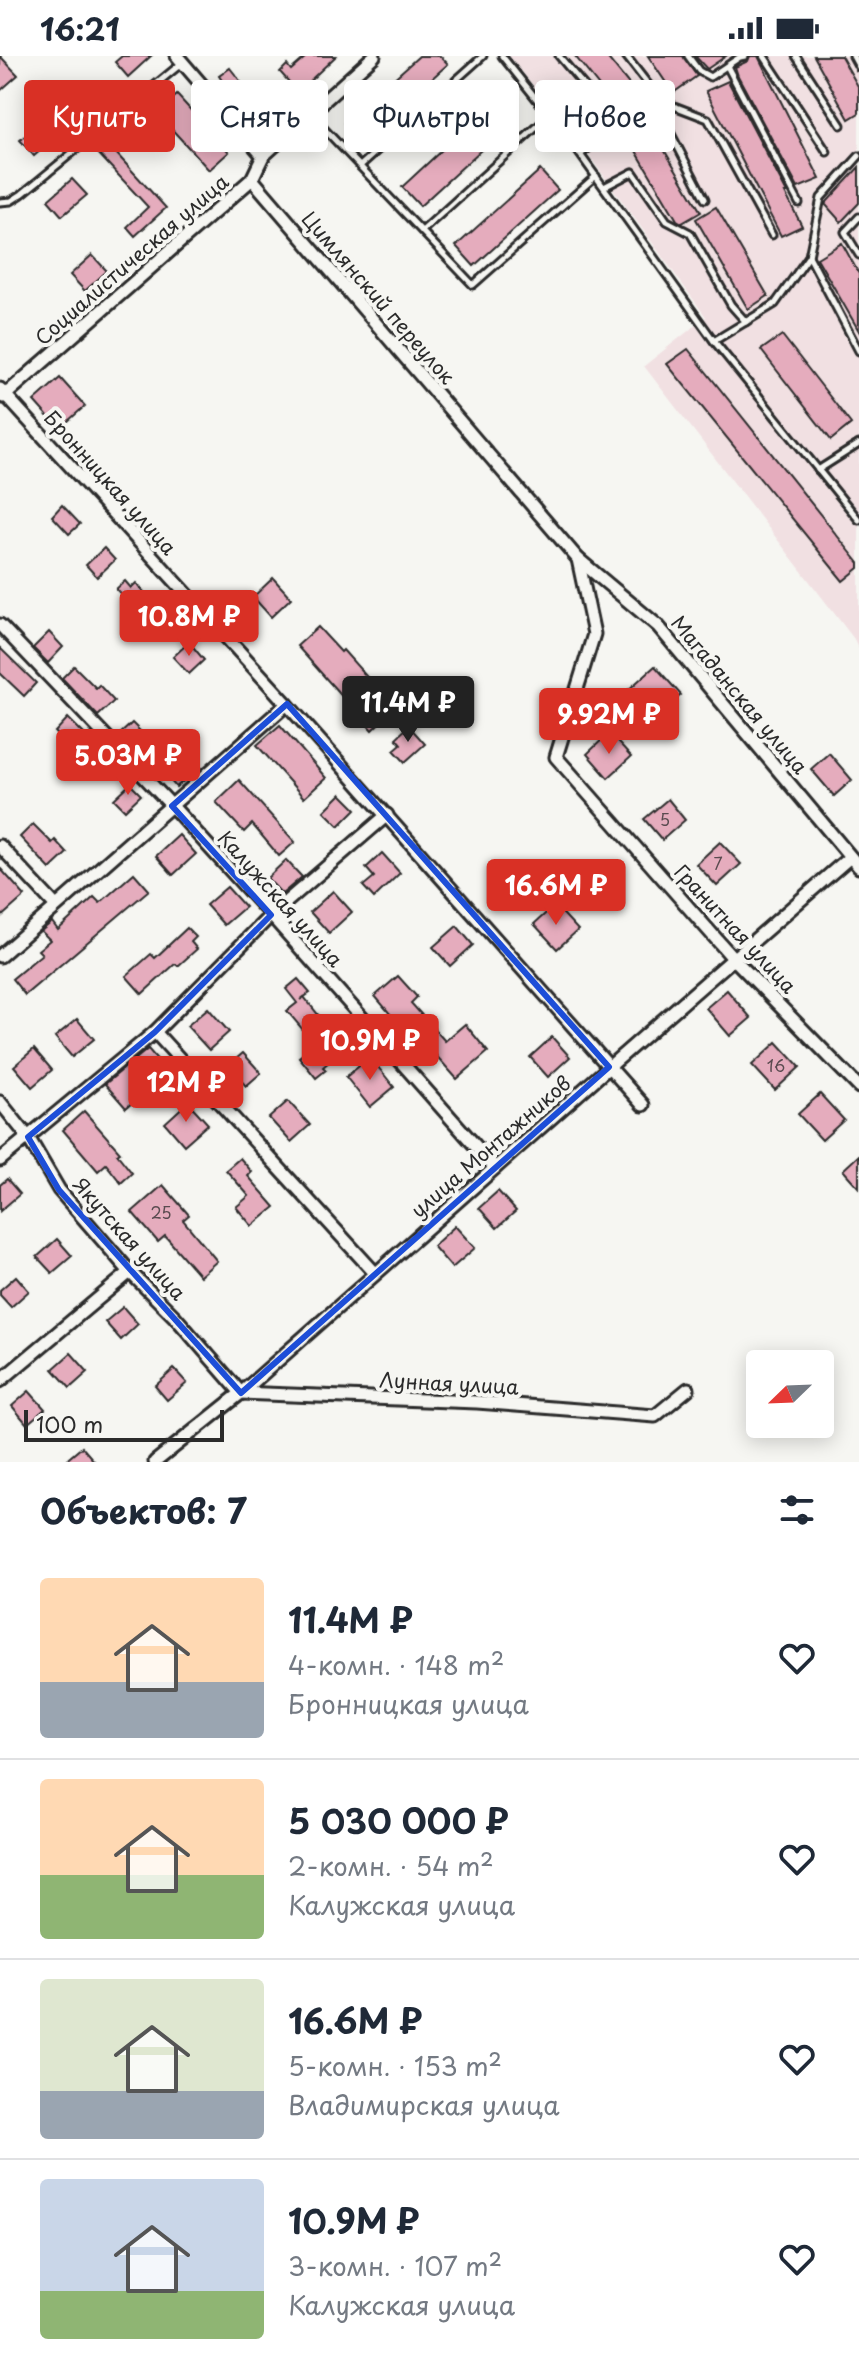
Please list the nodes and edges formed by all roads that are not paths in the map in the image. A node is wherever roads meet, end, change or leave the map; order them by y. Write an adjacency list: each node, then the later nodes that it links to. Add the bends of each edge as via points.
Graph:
1 (374, 56): 15 (street)
2 (483, 56): 27 (lane)
3 (502, 56): 16 (lane)
4 (559, 56): 24 (lane, via 617,125)
5 (626, 56): 14 (lane)
6 (688, 56): 12 (lane, via 710,77)
7 (741, 56): 12 (lane)
8 (764, 56): 23 (lane)
9 (796, 56): 18 (lane)
10 (853, 56): 13 (lane)
11 (180, 59): 25 (street); 32 (lane, via 22,194)
12 (727, 66): 33 (lane)
13 (859, 67)
14 (645, 80)
15 (328, 96)
16 (535, 97)
17 (675, 106): 36 (lane, via 708,119)
18 (841, 125)
19 (535, 129): 35 (lane)
20 (328, 133): 27 (lane)
21 (675, 141): 31 (lane)
22 (267, 152): 25 (street)
23 (827, 152)
24 (581, 154): 28 (lane)
25 (263, 156): 29 (street)
26 (859, 156): 38 (lane, via 821,198)
27 (360, 166): 35 (lane)
28 (596, 176): 30 (lane); 35 (lane, via 473,285)
29 (252, 179): 42 (street, Социалистическая улица); 46 (street, Цимлянский переулок)
30 (604, 187): 39 (lane, via 633,172 667,221 690,233); 40 (lane)
31 (705, 199)
32 (0, 202)
33 (799, 203)
34 (859, 217): 37 (lane, via 845,232)
35 (422, 231)
36 (772, 235)
37 (859, 255)
38 (809, 256): 39 (lane, via 775,304); 41 (lane)
39 (746, 322): 40 (lane)
40 (714, 341): 44 (lane)
41 (859, 351)
42 (2, 394): 48 (street, Бронницкая улица)
43 (859, 444): 44 (lane)
44 (818, 470): 45 (lane)
45 (859, 520)
46 (578, 559): 52 (street, Магаданская улица, via 658,626); 57 (street, Гранитная улица, via 594,634 556,757)
47 (0, 625): 49 (street, Калужская улица)
48 (287, 704): 49 (street); 50 (street, Бронницкая улица)
49 (172, 806): 54 (street); 55 (street, Калужская улица)
50 (387, 815): 55 (street); 59 (street, Бронницкая улица)
51 (0, 846): 54 (street)
52 (850, 857): 53 (street, Магаданская улица); 57 (street, улица Монтажников)
53 (859, 867)
54 (56, 906): 56 (street)
55 (271, 915): 58 (street); 65 (street, Калужская улица)
56 (0, 956)
57 (733, 958): 59 (street, улица Монтажников); 60 (street, Гранитная улица)
58 (155, 1032): 63 (street); 67 (street)
59 (609, 1067): 62 (street, Бронницкая улица); 65 (street, улица Монтажников)
60 (859, 1087)
61 (0, 1102): 63 (street, Якутская улица)
62 (643, 1105)
63 (28, 1137): 64 (street); 66 (street, Якутская улица, via 59,1190)
64 (0, 1160)
65 (495, 1168): 67 (street, улица Монтажников)
66 (130, 1272): 68 (street); 70 (street, Якутская улица)
67 (375, 1273): 70 (street, улица Монтажников)
68 (0, 1381)
69 (688, 1389): 70 (street, Лунная улица, via 655,1416 477,1402)
70 (241, 1393): 71 (street, улица Монтажников)
71 (155, 1462)

